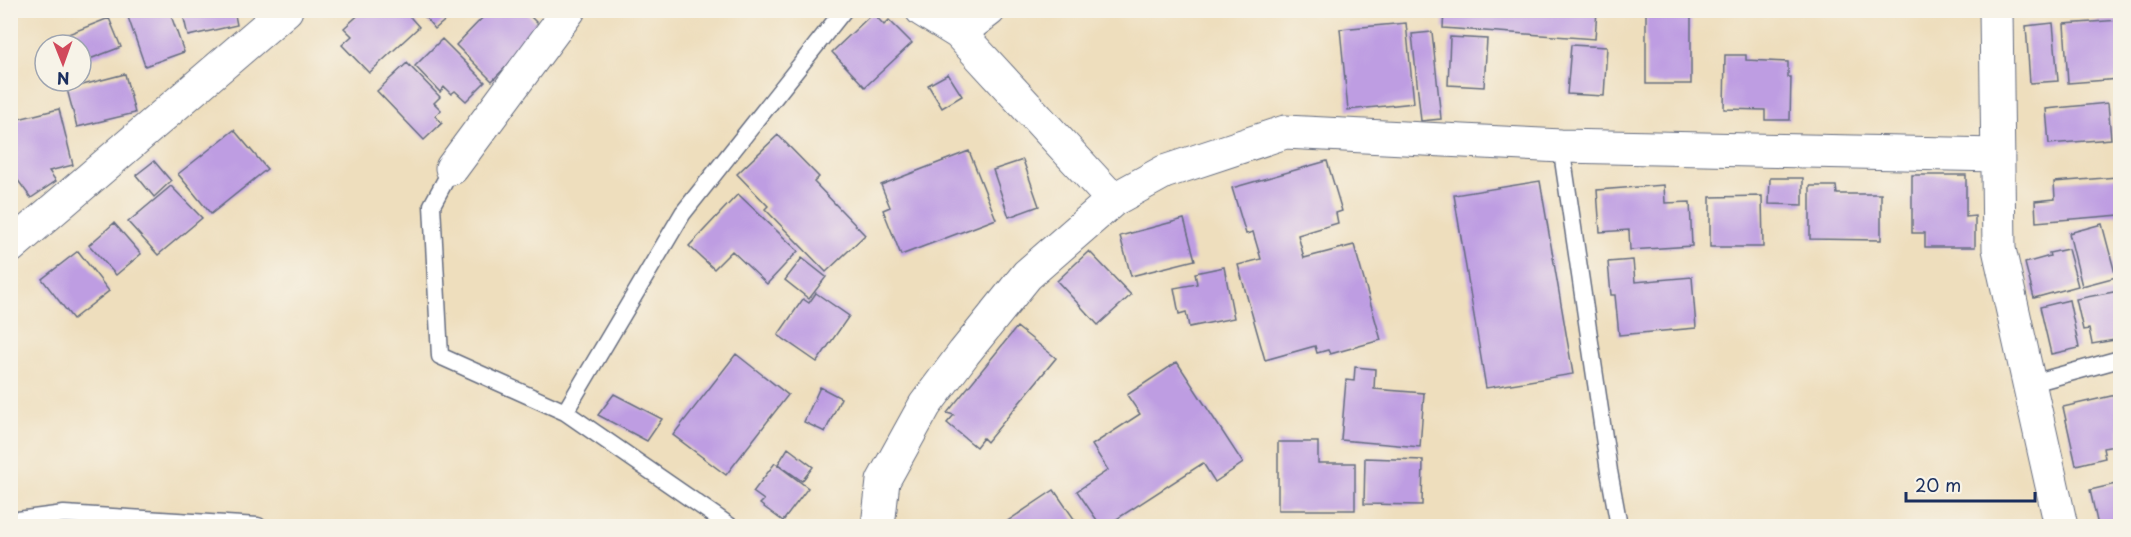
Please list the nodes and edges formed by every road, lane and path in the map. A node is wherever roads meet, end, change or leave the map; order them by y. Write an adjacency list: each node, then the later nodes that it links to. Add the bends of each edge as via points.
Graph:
1 (285, 10): 12 (street)
2 (569, 10): 10 (street)
3 (844, 10): 15 (lane, via 683,213)
4 (922, 10): 7 (street)
5 (989, 10): 7 (street)
6 (1996, 10): 9 (street)
7 (959, 33): 11 (street)
8 (1561, 146): 9 (street); 11 (street, via 1285,132 1164,172); 20 (lane)
9 (1998, 155): 14 (street, via 1999,249)
10 (452, 168): 15 (lane, via 432,205 440,356)
11 (1113, 200): 19 (street, via 1027,275 925,405 883,481)
12 (10, 246)
13 (2121, 359): 14 (lane)
14 (2029, 384): 21 (street)
15 (565, 412): 18 (lane)
16 (10, 521): 17 (lane, via 64,514)
17 (258, 526)
18 (730, 526)
19 (878, 526)
20 (1619, 526)
21 (2061, 526)

